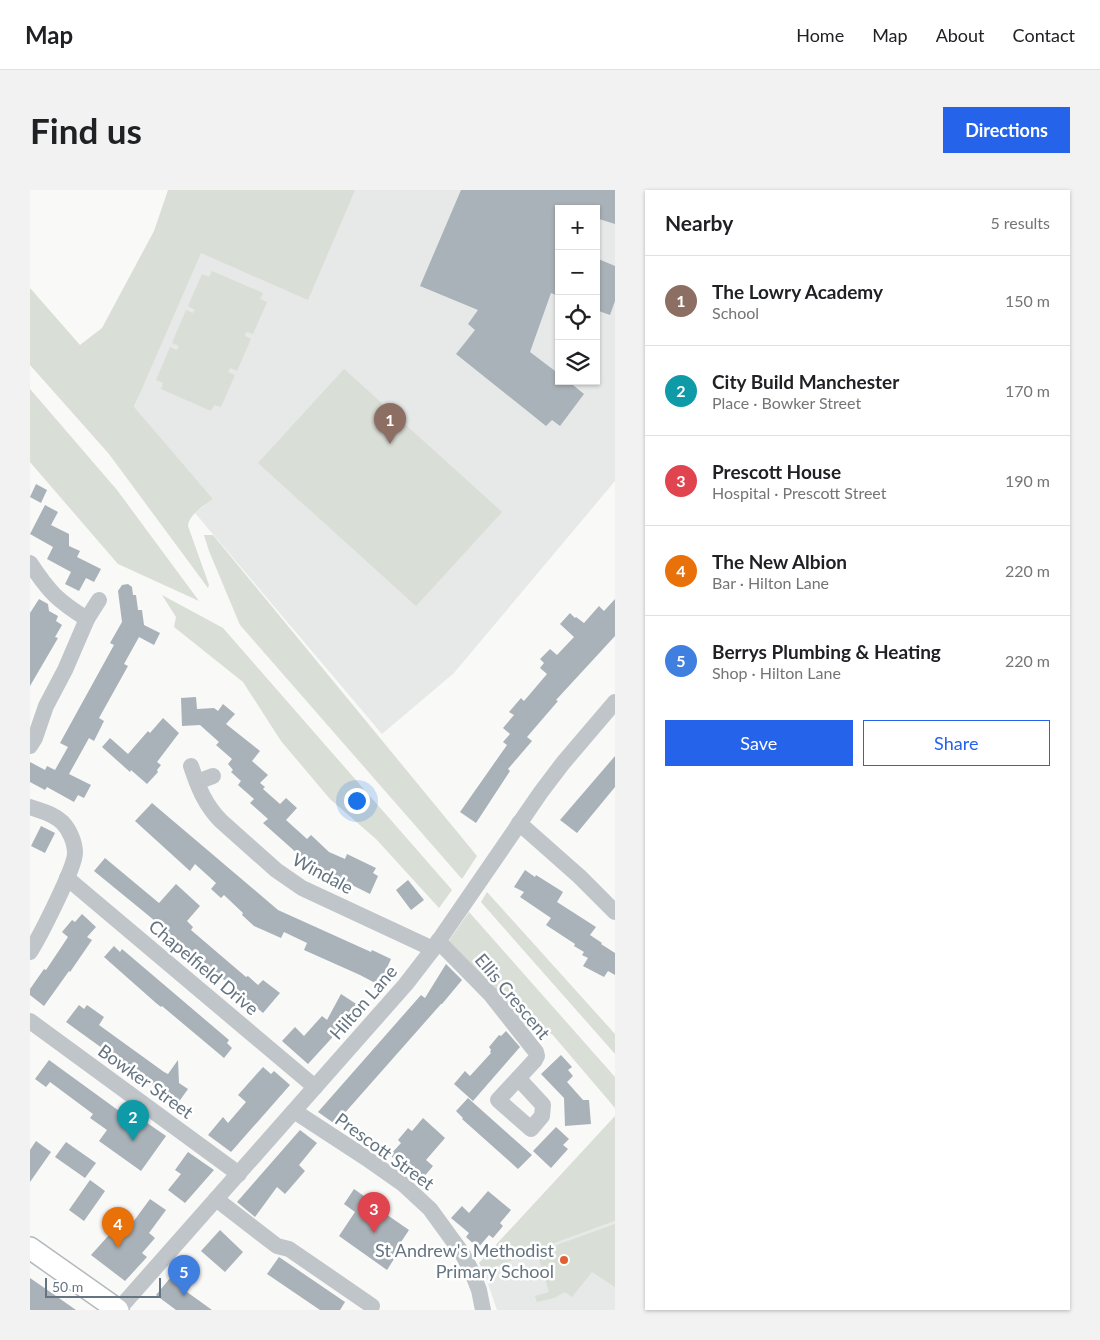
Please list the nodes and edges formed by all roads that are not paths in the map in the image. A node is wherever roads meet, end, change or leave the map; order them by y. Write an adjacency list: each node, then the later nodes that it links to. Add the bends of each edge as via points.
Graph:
1 (30, 563): 2 (street)
2 (36, 585): 4 (street)
3 (98, 600): 4 (street)
4 (87, 620): 6 (street)
5 (615, 702): 11 (street, Hilton Lane, via 562,763)
6 (30, 746)
7 (191, 766): 9 (street, Windale)
8 (213, 776): 9 (street)
9 (197, 782): 14 (street, Windale, via 203,798 221,821 288,880)
10 (30, 807): 12 (street, via 52,815 69,830 75,852)
11 (519, 823): 13 (street); 14 (street, Hilton Lane)
12 (67, 878): 15 (street); 18 (street, Chapelfield Drive)
13 (615, 912)
14 (435, 945): 17 (street, Ellis Crescent, via 491,995 536,1052 535,1060); 18 (street, Hilton Lane, via 406,984)
15 (30, 952)
16 (30, 1021): 20 (street, Bowker Street)
17 (518, 1078)
18 (315, 1087): 19 (street, Hilton Lane)
19 (294, 1111): 20 (street, Hilton Lane); 25 (street, Prescott Street, via 403,1184 430,1209 472,1272 480,1290)
20 (239, 1174): 21 (street, Hilton Lane)
21 (216, 1200): 23 (street, via 277,1246 289,1249); 24 (street, Hilton Lane)
22 (30, 1248): 24 (main road)
23 (372, 1306)
24 (118, 1310)
25 (483, 1310)

